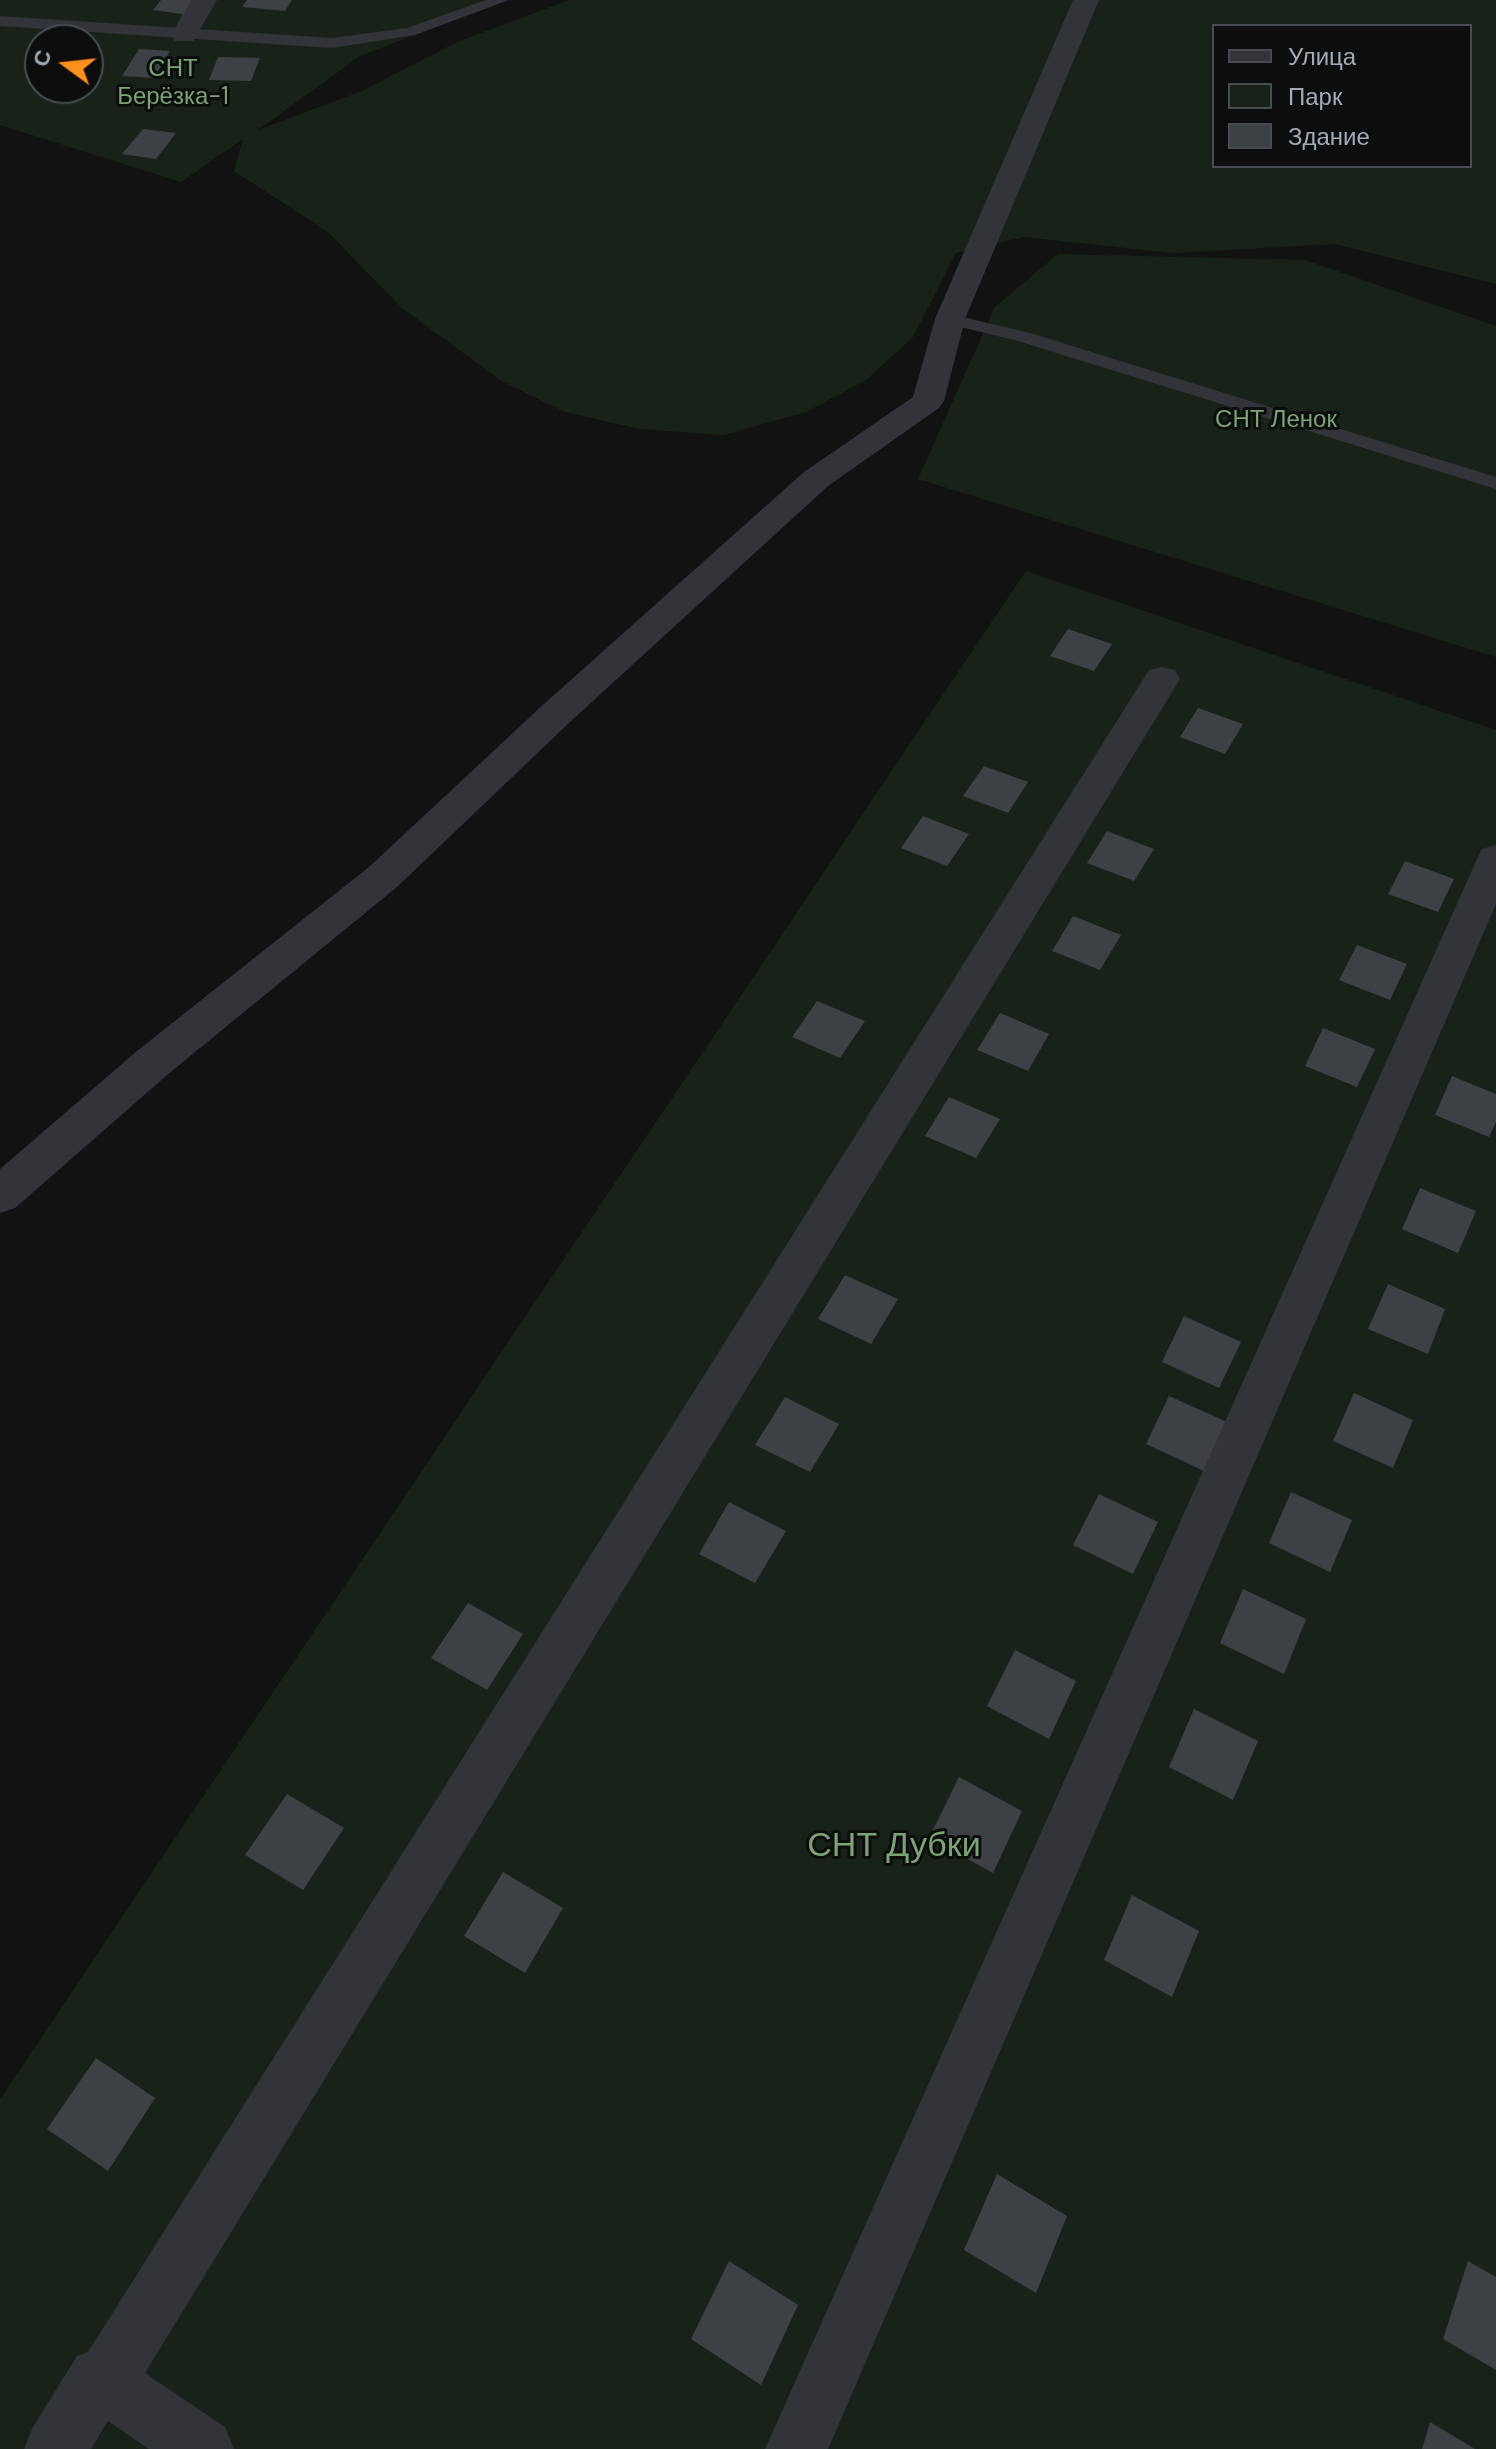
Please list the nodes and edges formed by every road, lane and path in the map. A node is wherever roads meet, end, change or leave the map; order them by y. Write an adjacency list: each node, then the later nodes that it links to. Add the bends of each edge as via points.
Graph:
1 (204, 0): 5 (street)
2 (501, 0): 5 (lane, via 371,40 279,42)
3 (1086, 0): 6 (street)
4 (0, 21): 5 (lane)
5 (184, 35)
6 (950, 319): 7 (lane, via 1024,337); 10 (street, via 928,401 816,479 383,877 152,1063)
7 (1496, 483)
8 (1162, 679): 11 (street, via 116,2365 107,2378)
9 (1496, 859): 14 (street)
10 (0, 1195)
11 (99, 2378): 12 (street); 13 (street)
12 (55, 2449)
13 (203, 2449)
14 (796, 2449)

